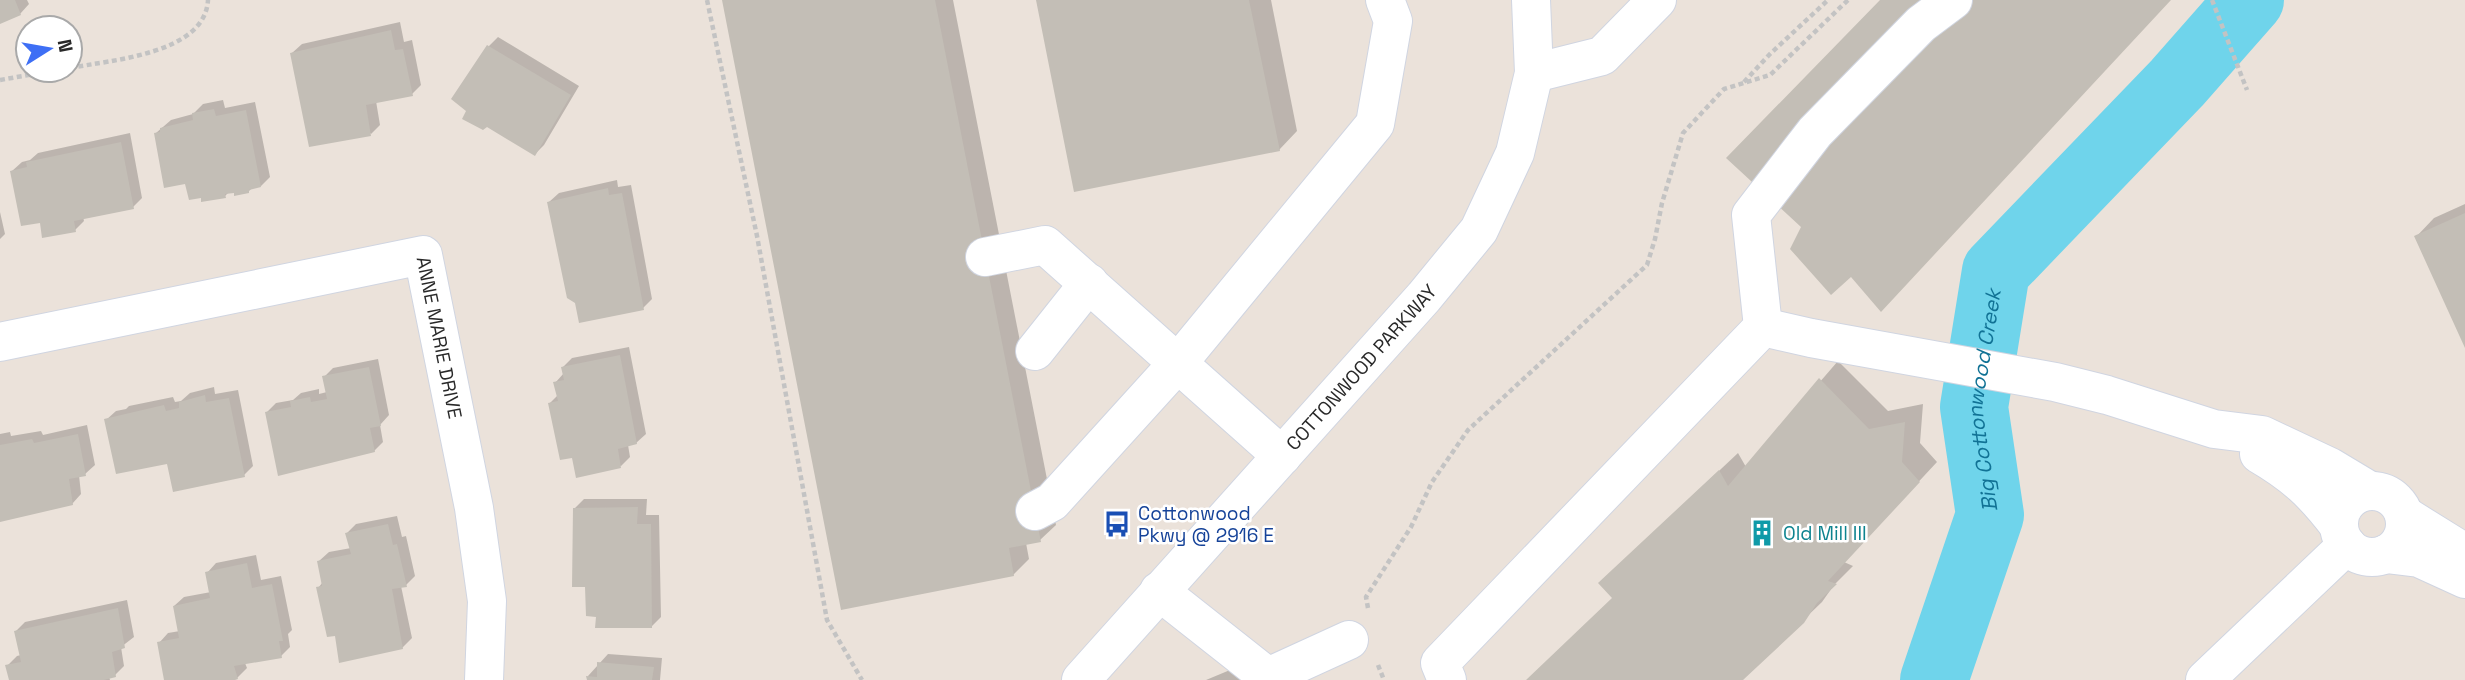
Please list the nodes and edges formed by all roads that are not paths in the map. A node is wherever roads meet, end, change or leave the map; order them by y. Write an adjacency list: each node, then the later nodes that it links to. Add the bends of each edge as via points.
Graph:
1 (1385, 0): 11 (street, via 1394,21 1376,124)
2 (1531, 0): 5 (street, COTTONWOOD PARKWAY)
3 (1657, 0): 5 (street, via 1602,55)
4 (1953, 0): 8 (street, via 1922,24 1815,132 1751,215)
5 (1534, 73): 13 (street, COTTONWOOD PARKWAY, via 1515,153 1479,230)
6 (985, 257): 7 (street, via 1045,245)
7 (1089, 283): 10 (street); 11 (street)
8 (1763, 327): 12 (street, via 2054,382); 24 (street, via 1440,663)
9 (0, 342): 22 (street, ANNE MARIE DRIVE, via 423,255 476,521 487,601)
10 (1035, 351)
11 (1178, 363): 13 (street); 15 (street, via 1052,502)
12 (2214, 429): 14 (street, via 2262,435); 17 (street, via 2278,465 2316,495)
13 (1282, 456): 20 (street, COTTONWOOD PARKWAY)
14 (2370, 491): 16 (street, via 2391,497); 17 (street, via 2344,506)
15 (1035, 511)
16 (2404, 515): 17 (street, via 2402,538 2395,548); 18 (street)
17 (2359, 545): 19 (street, via 2419,558); 25 (street); 26 (street)
18 (2465, 553)
19 (2465, 579)
20 (1159, 591): 21 (street, via 1268,677); 23 (street, COTTONWOOD PARKWAY)
21 (1364, 635)
22 (484, 680)
23 (1081, 680)
24 (1447, 680)
25 (2205, 680)
26 (2235, 680)

